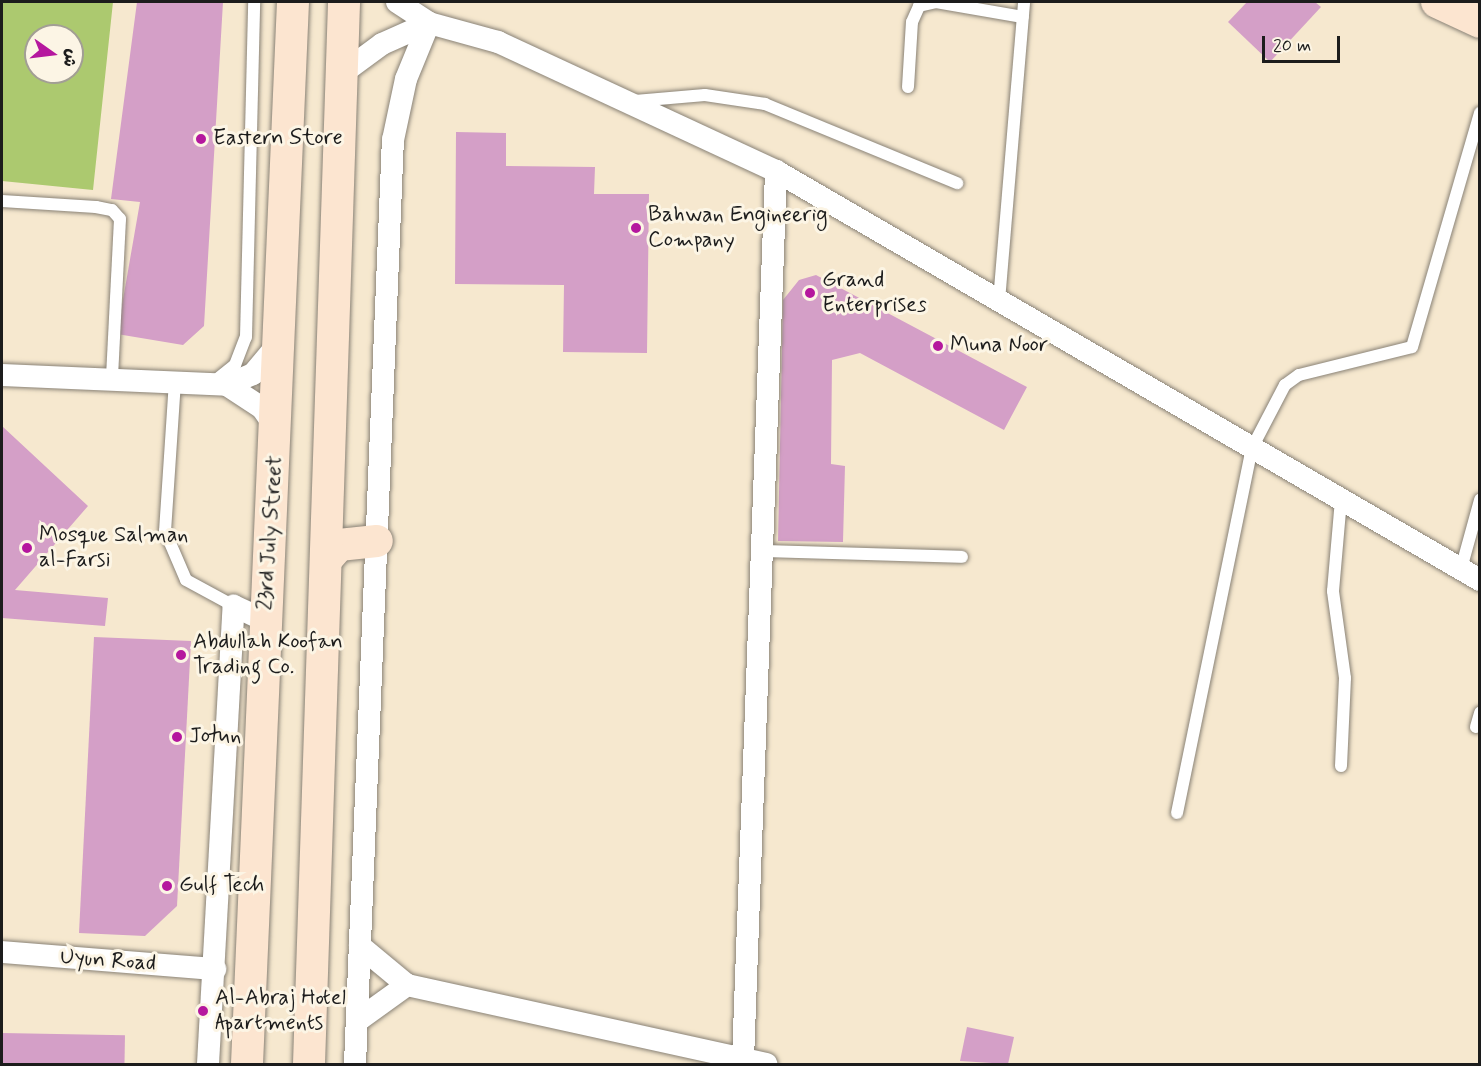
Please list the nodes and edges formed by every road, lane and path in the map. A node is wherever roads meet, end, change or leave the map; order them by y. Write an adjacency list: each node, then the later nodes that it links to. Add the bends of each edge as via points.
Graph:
1 (254, 2): 22 (lane, via 246,337 235,365)
2 (293, 2): 18 (main road, 23rd July Street)
3 (344, 2): 10 (main road)
4 (397, 2): 9 (street)
5 (1024, 2): 7 (lane)
6 (1437, 2): 8 (main road)
7 (1023, 16): 11 (lane, via 936,2 919,6 912,22); 17 (lane)
8 (1479, 22)
9 (429, 23): 10 (street, via 382,44); 12 (street, via 498,42); 27 (street, via 406,79 393,140)
10 (340, 75): 30 (main road)
11 (908, 87)
12 (630, 101): 14 (street); 15 (lane, via 736,97)
13 (1479, 113): 24 (lane, via 1412,347 1299,375 1285,385)
14 (776, 171): 17 (street); 28 (street)
15 (957, 183)
16 (2, 201): 20 (lane, via 96,207 120,219)
17 (999, 301): 24 (street)
18 (280, 341): 22 (street, via 265,365); 23 (main road, 23rd July Street)
19 (2, 375): 20 (street)
20 (112, 379): 21 (street)
21 (174, 381): 22 (street); 32 (lane, via 165,531 186,579)
22 (219, 384): 23 (street, via 261,408)
23 (278, 431): 33 (main road, 23rd July Street)
24 (1252, 448): 25 (street); 37 (lane)
25 (1341, 500): 31 (street); 36 (lane, via 1333,591 1345,678)
26 (1479, 500): 31 (lane)
27 (377, 541): 30 (main road, via 339,545); 38 (street)
28 (762, 551): 29 (lane); 43 (street)
29 (962, 557)
30 (326, 560): 46 (main road)
31 (1470, 575)
32 (234, 606): 33 (street); 40 (street)
33 (266, 621): 45 (main road, 23rd July Street)
34 (1479, 712): 35 (lane)
35 (1476, 727)
36 (1341, 766)
37 (1177, 813)
38 (360, 946): 41 (street); 42 (street)
39 (2, 952): 40 (street, Uyun Road)
40 (215, 969): 44 (street)
41 (407, 985): 42 (street); 43 (street)
42 (357, 1021): 47 (street)
43 (743, 1059): 48 (street)
44 (208, 1065)
45 (248, 1065)
46 (309, 1065)
47 (355, 1065)
48 (766, 1065)

